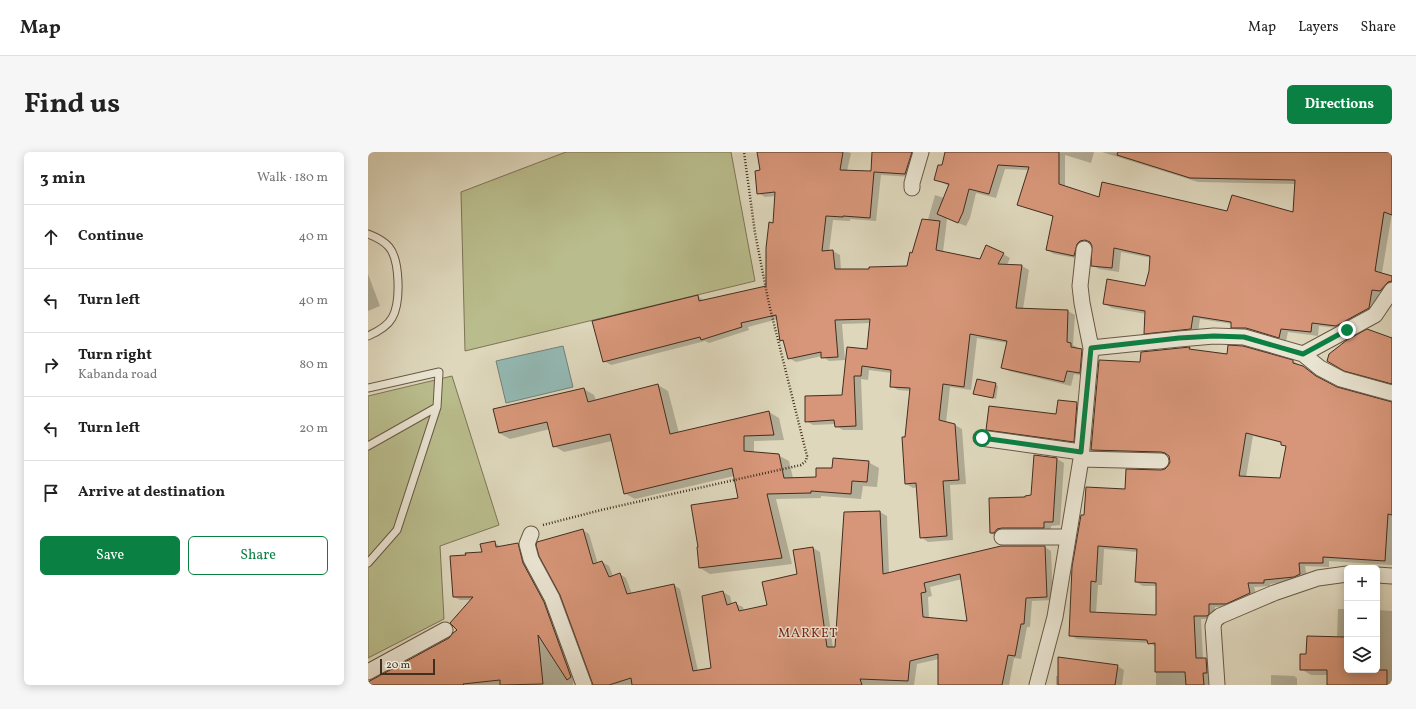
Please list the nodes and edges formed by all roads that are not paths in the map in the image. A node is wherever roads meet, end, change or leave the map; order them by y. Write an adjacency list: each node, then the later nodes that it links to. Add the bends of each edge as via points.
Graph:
1 (921, 152): 2 (street)
2 (912, 188)
3 (368, 234): 6 (lane, via 390,247 395,262 398,305 392,319 380,331)
4 (1084, 249): 7 (street, via 1080,286)
5 (1392, 290): 8 (street, via 1375,315)
6 (368, 336)
7 (1091, 348): 8 (street, via 1214,336 1244,337); 14 (street)
8 (1303, 354): 10 (street, via 1341,379)
9 (368, 388): 11 (lane, via 439,372)
10 (1392, 393)
11 (437, 408): 13 (lane); 19 (lane, via 397,530)
12 (982, 438): 14 (street)
13 (368, 446)
14 (1081, 455): 15 (street); 17 (street)
15 (1162, 461)
16 (531, 534): 25 (street, via 527,544 531,559 552,598)
17 (1068, 537): 18 (street); 26 (street, via 1055,617)
18 (1002, 538)
19 (368, 563)
20 (1344, 574): 27 (street, via 1318,578 1274,593 1215,620 1213,626)
21 (1380, 575): 22 (street)
22 (1392, 576)
23 (444, 630): 24 (street)
24 (368, 672)
25 (584, 685)
26 (1037, 685)
27 (1217, 685)

